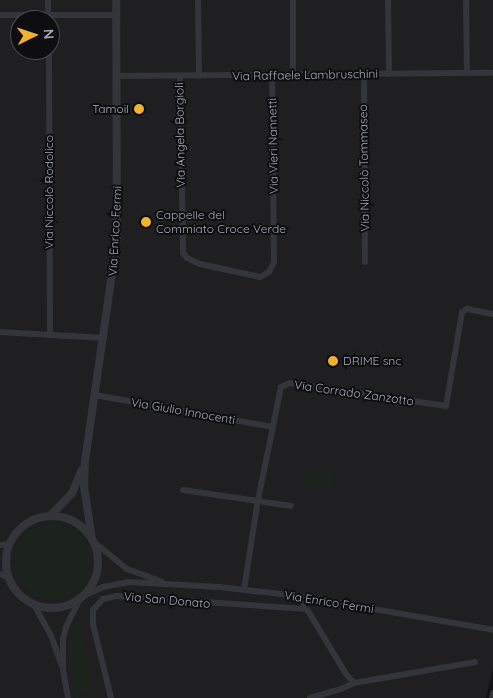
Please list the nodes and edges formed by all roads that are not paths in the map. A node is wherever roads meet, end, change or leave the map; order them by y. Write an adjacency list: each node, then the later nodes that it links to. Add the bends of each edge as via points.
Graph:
1 (116, 0): 6 (street, Via Enrico Fermi)
2 (198, 0): 17 (street)
3 (293, 0): 14 (street)
4 (388, 0): 12 (street)
5 (466, 0): 9 (street)
6 (116, 15): 7 (street); 15 (street, Via Enrico Fermi)
7 (60, 17)
8 (48, 60): 22 (street, Via Niccolò Rodolico)
9 (467, 73): 10 (street, Via Raffaele Lambruschini); 12 (street, Via Raffaele Lambruschini)
10 (493, 73)
11 (364, 74): 12 (street, Via Raffaele Lambruschini); 14 (street, Via Raffaele Lambruschini); 19 (street, Via Niccolò Tommaseo)
12 (389, 74)
13 (272, 75): 14 (street, Via Raffaele Lambruschini); 17 (street, Via Raffaele Lambruschini); 18 (street, Via Vieri Nannetti)
14 (293, 75)
15 (116, 76): 16 (street, Via Raffaele Lambruschini); 23 (street, Via Enrico Fermi, via 117,240)
16 (180, 76): 17 (street, Via Raffaele Lambruschini); 18 (street, Via Angela Borgioli, via 184,256 200,264 260,277 272,268)
17 (199, 76)
18 (274, 247)
19 (365, 262)
20 (493, 314): 25 (street, Via Corrado Zanzotto, via 467,309 462,312 446,406 286,383 279,390)
21 (0, 332): 22 (street)
22 (50, 335): 23 (street)
23 (104, 338): 24 (street, Via Enrico Fermi)
24 (95, 395): 25 (street, Via Giulio Innocenti); 26 (street, Via Enrico Fermi)
25 (272, 427): 28 (street, Via Corrado Zanzotto)
26 (85, 461): 30 (street, via 72,493); 31 (street, via 84,487)
27 (183, 490): 28 (street)
28 (258, 500): 29 (street); 37 (street, Via Corrado Zanzotto)
29 (291, 506)
30 (50, 516): 31 (street, via 73,520); 32 (street, via 27,523)
31 (93, 540): 36 (street, via 121,565); 39 (street, via 98,570)
32 (10, 544): 33 (street); 35 (street, via 6,563)
33 (0, 545)
34 (0, 574): 35 (street)
35 (9, 578): 40 (street, via 17,592)
36 (163, 583): 37 (street, Via Enrico Fermi); 39 (street, via 117,584)
37 (244, 589): 38 (street, Via Enrico Fermi)
38 (298, 596): 41 (street); 42 (street, Via Enrico Fermi)
39 (81, 598): 40 (street, via 56,608); 44 (street, via 64,633)
40 (33, 603): 44 (street, via 51,635)
41 (307, 610): 45 (street); 48 (street, Via San Donato, via 116,596 103,598 93,610 93,624)
42 (493, 630)
43 (474, 662): 45 (street)
44 (64, 669): 47 (street)
45 (354, 683): 49 (street)
46 (493, 693): 50 (street)
47 (68, 698)
48 (111, 698)
49 (310, 698)
50 (492, 698)

